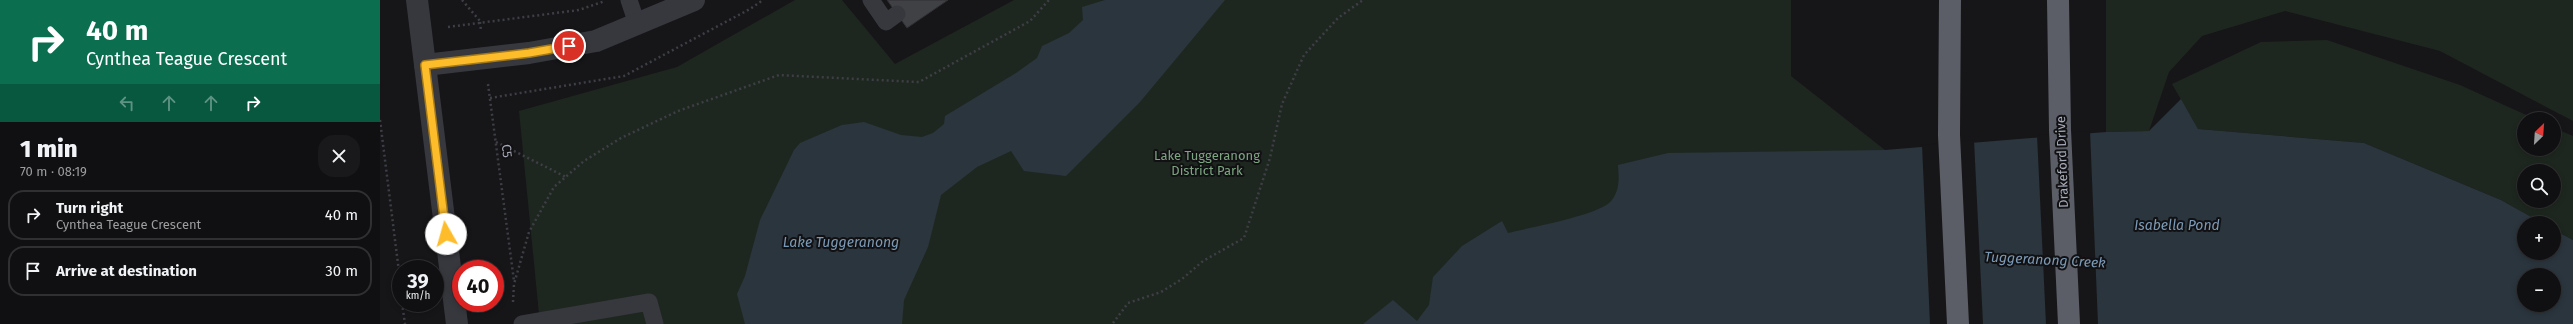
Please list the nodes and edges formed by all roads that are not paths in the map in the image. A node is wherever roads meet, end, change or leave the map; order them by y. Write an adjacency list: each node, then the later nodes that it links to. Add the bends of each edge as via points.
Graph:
1 (417, 0): 9 (street)
2 (629, 0): 8 (lane)
3 (694, 0): 8 (street)
4 (871, 0): 7 (lane, via 886,22)
5 (1950, 0): 13 (highway, via 1949,135)
6 (2058, 0): 14 (highway, Drakeford Drive, via 2060,130)
7 (897, 14)
8 (637, 24): 9 (street, via 596,41 529,53)
9 (425, 65): 10 (street)
10 (457, 324)
11 (522, 324): 12 (lane, via 649,302)
12 (655, 324)
13 (1958, 324)
14 (2069, 324)

